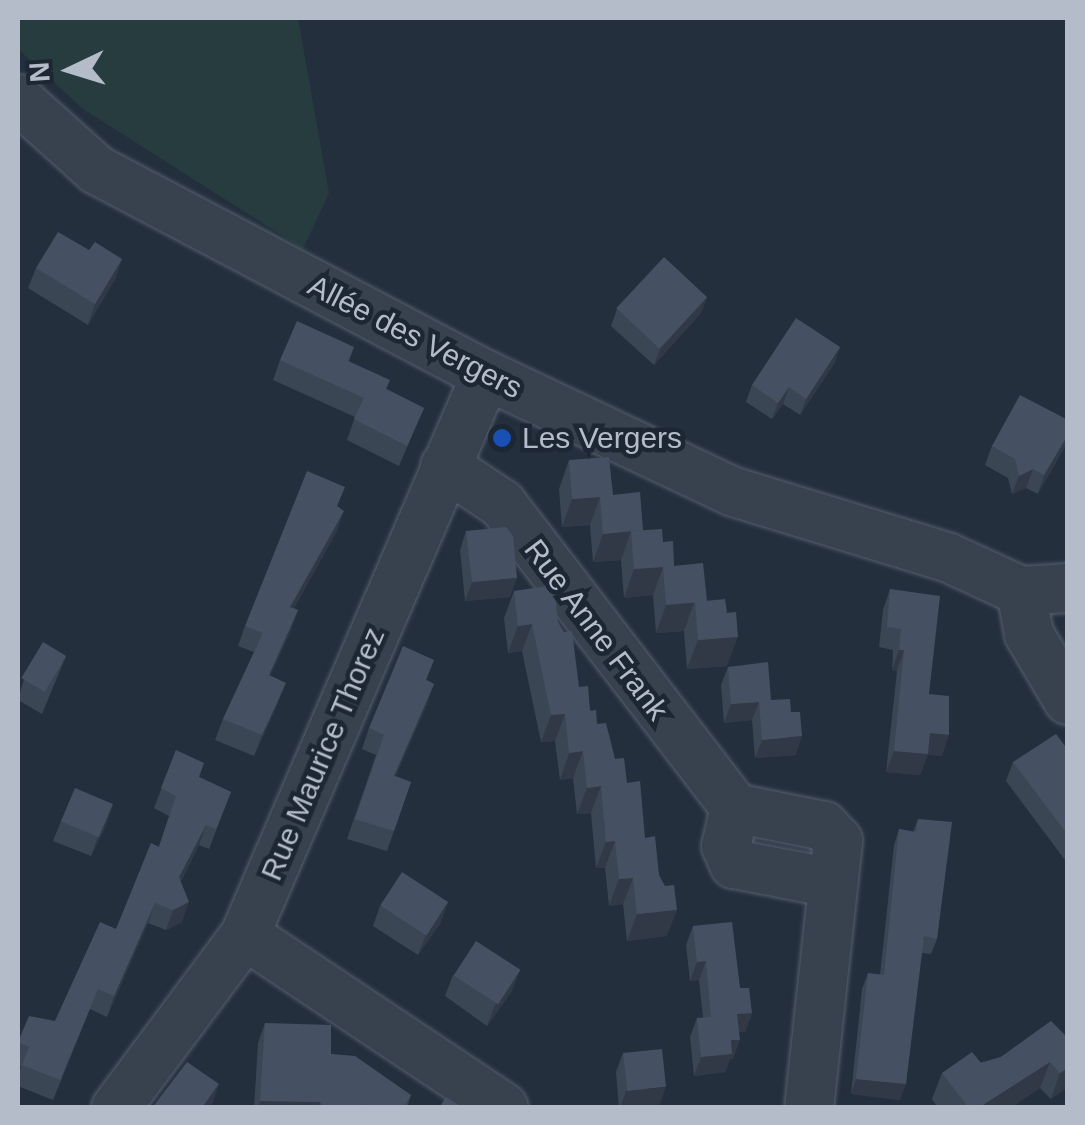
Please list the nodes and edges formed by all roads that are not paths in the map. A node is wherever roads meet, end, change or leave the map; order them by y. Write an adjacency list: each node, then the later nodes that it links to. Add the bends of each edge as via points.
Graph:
1 (18, 99): 2 (street, Allée des Vergers, via 97,170)
2 (486, 374): 3 (street, Rue Maurice Thorez); 5 (street, Allée des Vergers, via 734,492 946,557)
3 (445, 466): 7 (street, Rue Maurice Thorez); 10 (street, Rue Anne Frank, via 502,504 735,808 834,831)
4 (1068, 588): 5 (street, Allée des Vergers)
5 (1021, 592): 6 (street, via 1028,634)
6 (1068, 700)
7 (245, 935): 8 (street, Rue Maurice Thorez); 9 (street)
8 (116, 1108)
9 (504, 1108)
10 (809, 1108)

